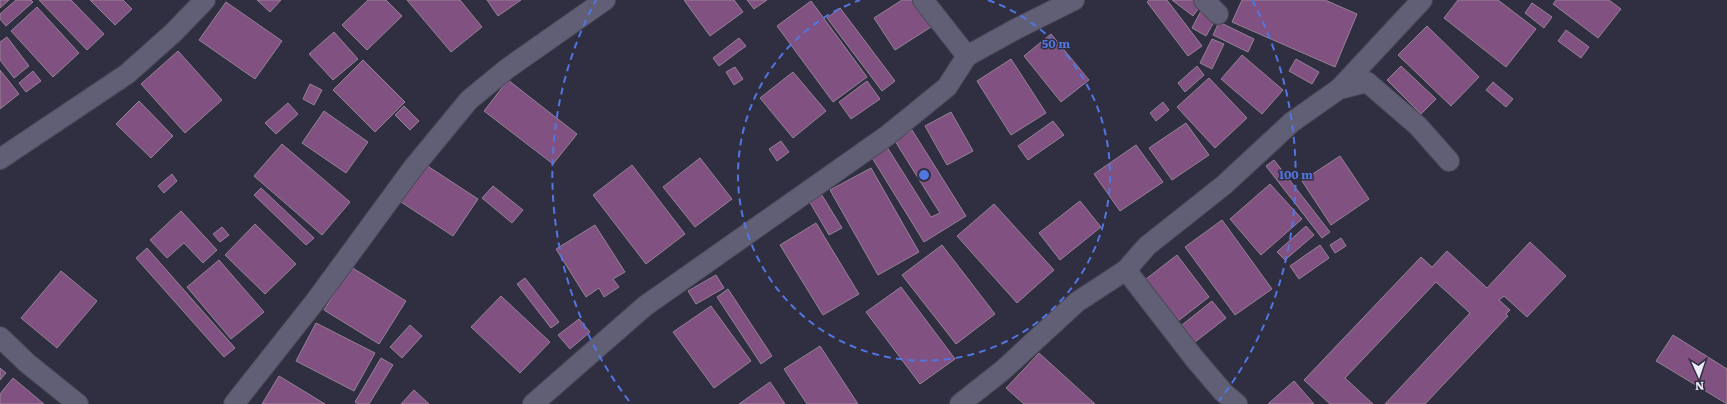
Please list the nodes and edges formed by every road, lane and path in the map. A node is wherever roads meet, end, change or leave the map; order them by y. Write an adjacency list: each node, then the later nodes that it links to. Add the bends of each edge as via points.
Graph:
1 (205, 0): 8 (street, via 127,74)
2 (605, 0): 13 (street, via 508,68 469,100 413,168 317,299)
3 (923, 0): 6 (street)
4 (1074, 0): 6 (street)
5 (1422, 0): 7 (street)
6 (967, 56): 14 (street, via 947,87 894,130 645,306)
7 (1339, 90): 9 (street, via 1367,82 1418,126); 10 (street, via 1292,122 1224,185 1147,246)
8 (0, 159)
9 (1449, 161)
10 (1126, 270): 15 (street, via 1077,302 1004,370); 16 (street, via 1194,358 1223,392)
11 (0, 337): 12 (street, via 27,363)
12 (78, 404)
13 (234, 404)
14 (533, 404)
15 (960, 404)
16 (1237, 404)

